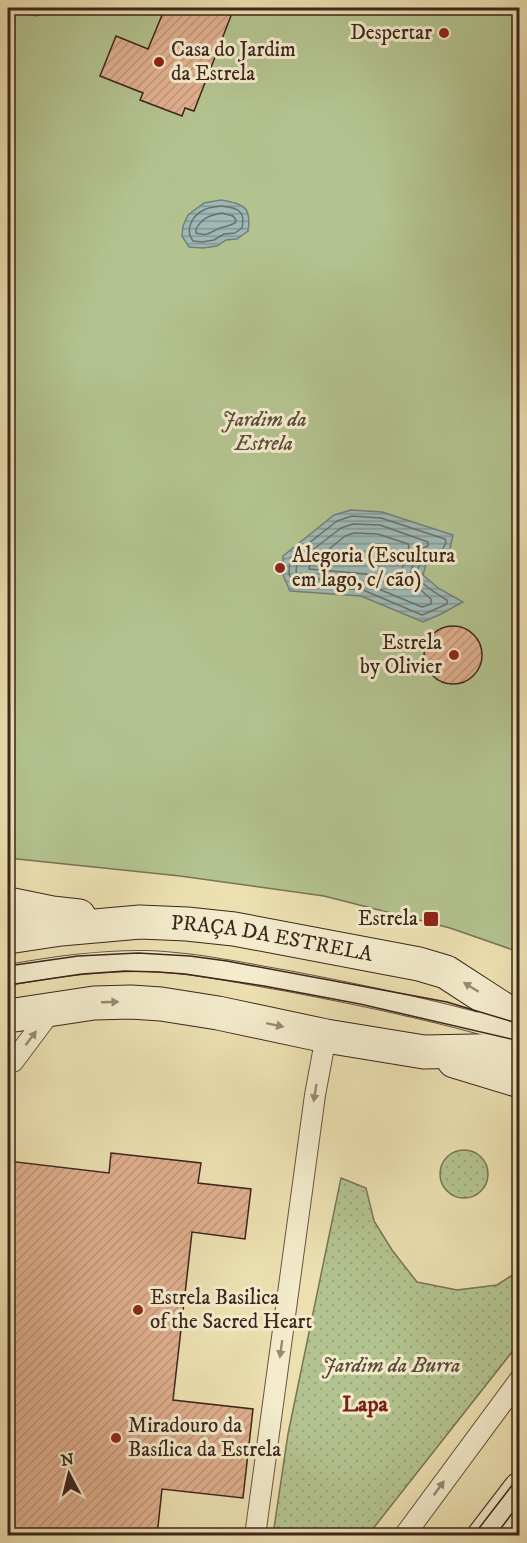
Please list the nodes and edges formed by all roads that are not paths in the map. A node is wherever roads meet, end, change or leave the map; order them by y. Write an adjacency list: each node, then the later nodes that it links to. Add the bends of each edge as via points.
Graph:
1 (8, 904): 2 (main road)
2 (140, 922): 3 (main road, PRAÇA DA ESTRELA); 7 (main road, PRAÇA DA ESTRELA, one-way to 2, via 446,972 419,964 234,929)
3 (8, 937)
4 (8, 975): 8 (lane, via 117,961 188,963 362,995)
5 (52, 1010): 6 (main road); 9 (main road, one-way to 9, via 94,1003 161,1004); 12 (lane, one-way to 5, via 13,1062)
6 (8, 1016)
7 (519, 1020)
8 (519, 1035)
9 (326, 1036): 11 (main road); 16 (lane, one-way to 16)
10 (519, 1050): 11 (main road)
11 (424, 1052): 13 (main road)
12 (8, 1063)
13 (519, 1081)
14 (519, 1379): 17 (lane, one-way to 14)
15 (519, 1489): 18 (main road)
16 (255, 1536)
17 (404, 1536)
18 (484, 1536)

